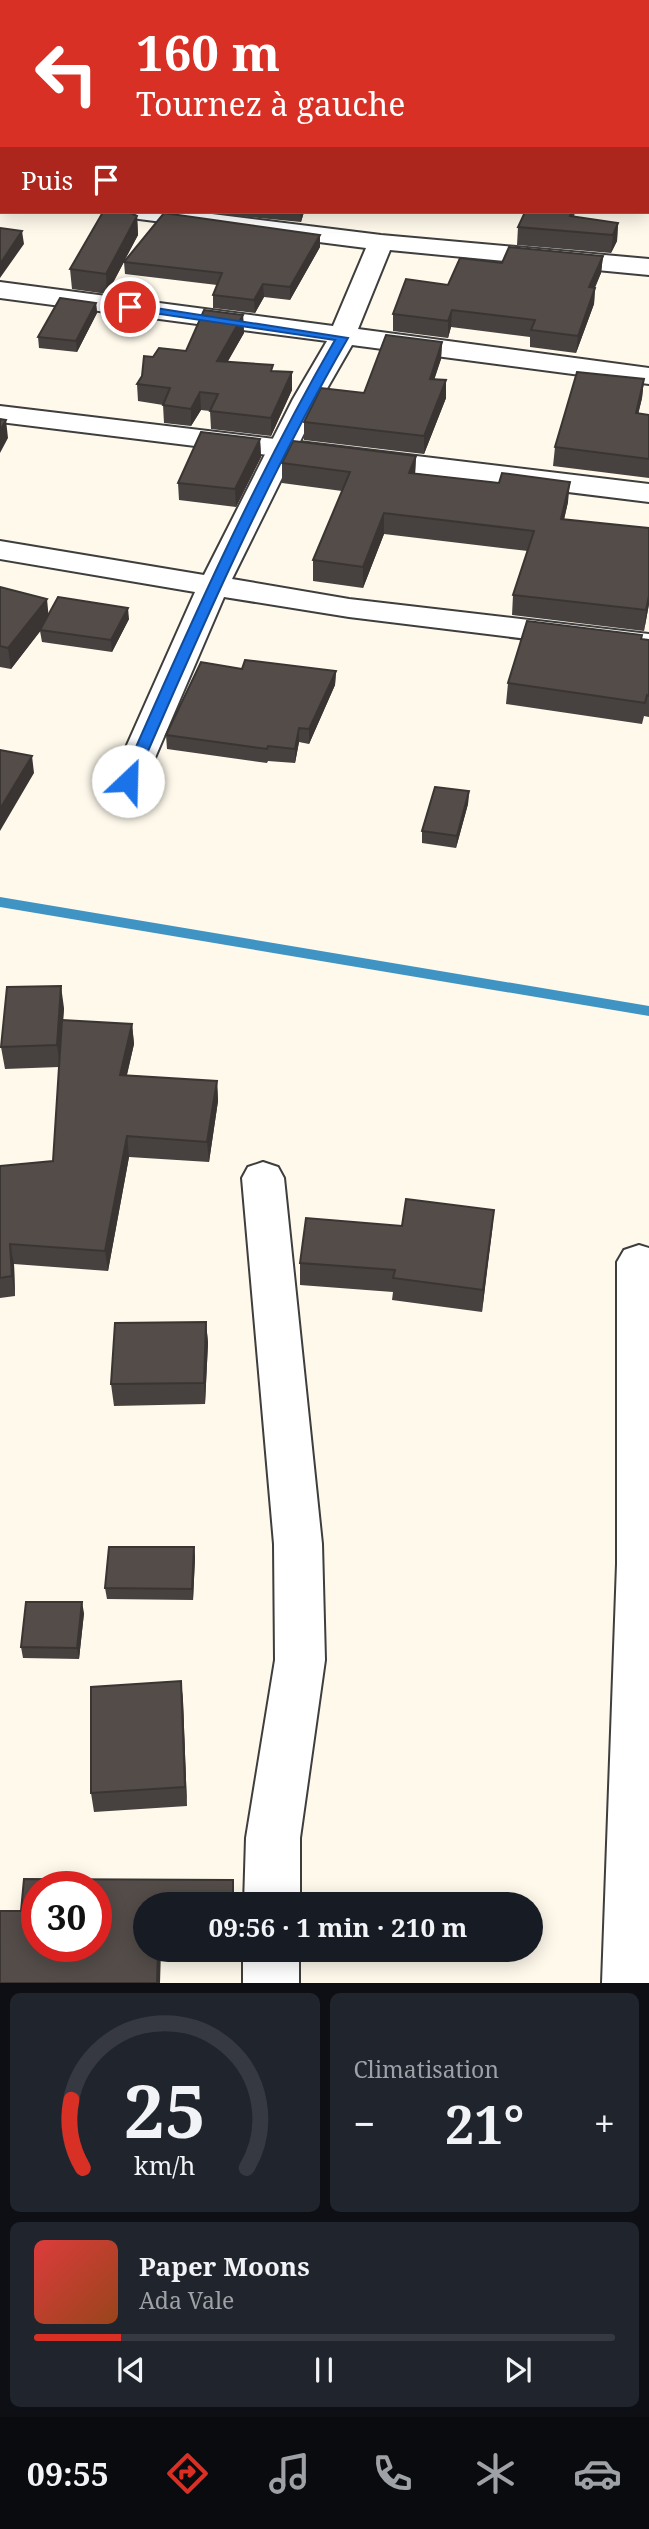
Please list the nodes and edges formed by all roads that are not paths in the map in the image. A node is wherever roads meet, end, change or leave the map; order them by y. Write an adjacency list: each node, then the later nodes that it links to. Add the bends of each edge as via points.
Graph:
1 (155, 214): 2 (street)
2 (381, 242): 3 (street); 5 (street)
3 (649, 267)
4 (0, 290): 5 (street)
5 (342, 338): 6 (street); 8 (street)
6 (649, 376)
7 (0, 414): 8 (street)
8 (282, 447): 9 (street); 11 (street)
9 (649, 494)
10 (0, 550): 11 (street)
11 (213, 587): 12 (street); 13 (street)
12 (649, 644)
13 (128, 781)
14 (263, 1178): 16 (street, via 298,1544 300,1660 273,1838)
15 (639, 1262): 19 (street, via 641,1564)
16 (272, 1892)
17 (271, 1962): 18 (street)
18 (271, 1983)
19 (629, 1983)

